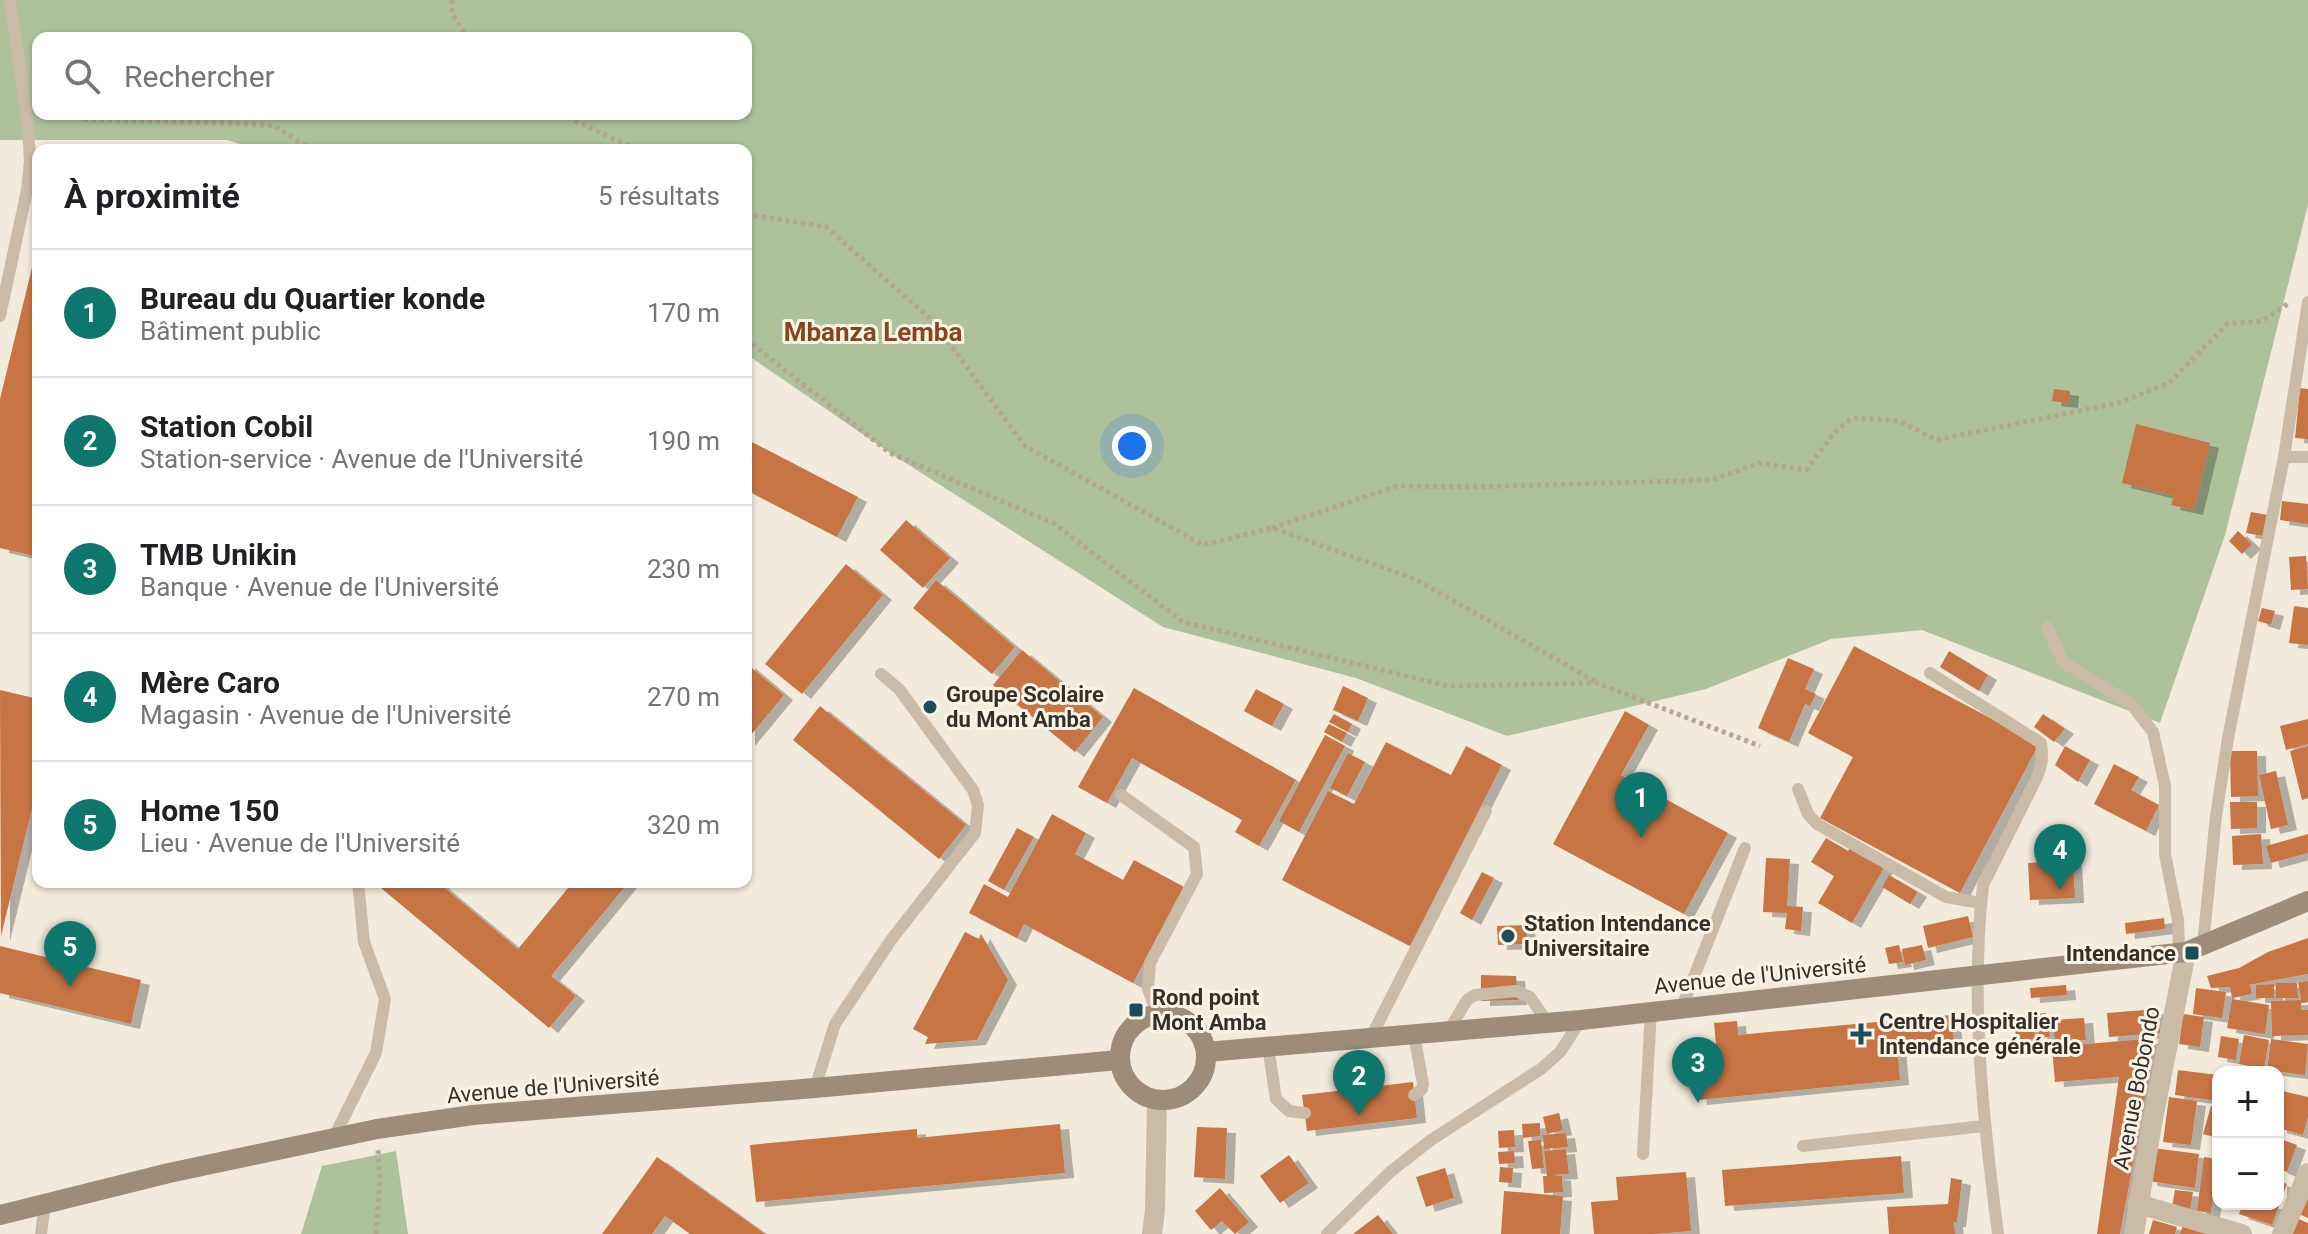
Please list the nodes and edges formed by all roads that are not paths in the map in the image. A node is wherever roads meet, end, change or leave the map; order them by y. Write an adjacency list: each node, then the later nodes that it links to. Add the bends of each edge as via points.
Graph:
1 (10, 0): 3 (lane, via 30,162)
2 (2302, 300): 4 (lane)
3 (0, 316)
4 (2284, 457): 5 (lane); 16 (lane)
5 (2308, 457)
6 (2047, 627): 16 (lane, via 2063,662 2131,704 2153,732 2165,786 2165,854)
7 (1930, 673): 15 (lane, via 2041,743 2042,764 1989,870)
8 (881, 674): 29 (lane, via 899,689 973,790 978,805 975,833 891,940 835,1024)
9 (1798, 789): 15 (lane, via 1817,824 1946,897)
10 (1121, 795): 20 (lane, via 1194,847 1197,874 1150,963 1148,989)
11 (1486, 811): 25 (lane)
12 (1745, 848): 18 (lane)
13 (359, 888): 34 (lane, via 364,942 385,999 376,1053)
14 (2308, 901): 16 (street, Avenue de l'Université)
15 (1981, 903): 17 (lane)
16 (2189, 949): 17 (street, Avenue de l'Université); 39 (street, Avenue Bobondo)
17 (1977, 975): 18 (street, Avenue de l'Université); 33 (lane)
18 (1682, 1007): 19 (street, Avenue de l'Université)
19 (1651, 1011): 21 (street, Avenue de l'Université); 36 (lane)
20 (1158, 1015): 27 (street, via 1186,1020 1200,1034); 28 (street, via 1132,1025 1121,1041)
21 (1581, 1020): 22 (street, Avenue de l'Université); 43 (lane, via 1541,1069 1431,1140)
22 (1548, 1023): 23 (street, Avenue de l'Université); 23 (lane, via 1530,997 1516,991 1475,995)
23 (1449, 1030): 24 (street, Avenue de l'Université)
24 (1414, 1034): 25 (street, Avenue de l'Université); 30 (lane, via 1423,1084)
25 (1371, 1037): 26 (street, Avenue de l'Université)
26 (1268, 1046): 27 (street, Avenue de l'Université); 32 (lane, via 1276,1099 1289,1111)
27 (1206, 1052): 31 (street, via 1204,1072 1194,1089 1177,1099)
28 (1119, 1060): 29 (street, Avenue de l'Université); 31 (street, via 1124,1079 1138,1094)
29 (815, 1088): 34 (street, Avenue de l'Université, via 473,1115)
30 (1414, 1095)
31 (1157, 1101): 42 (street)
32 (1305, 1113)
33 (1984, 1126): 35 (lane); 44 (lane)
34 (333, 1139): 38 (street, Avenue de l'Université)
35 (1803, 1146)
36 (1643, 1154)
37 (2308, 1173): 47 (street)
38 (45, 1204): 40 (street, Avenue de l'Université); 41 (lane)
39 (2138, 1204): 45 (street, Avenue Bobondo); 46 (street)
40 (0, 1215)
41 (41, 1234)
42 (1153, 1234)
43 (1327, 1234)
44 (1998, 1234)
45 (2134, 1234)
46 (2242, 1234)
47 (2282, 1234)

